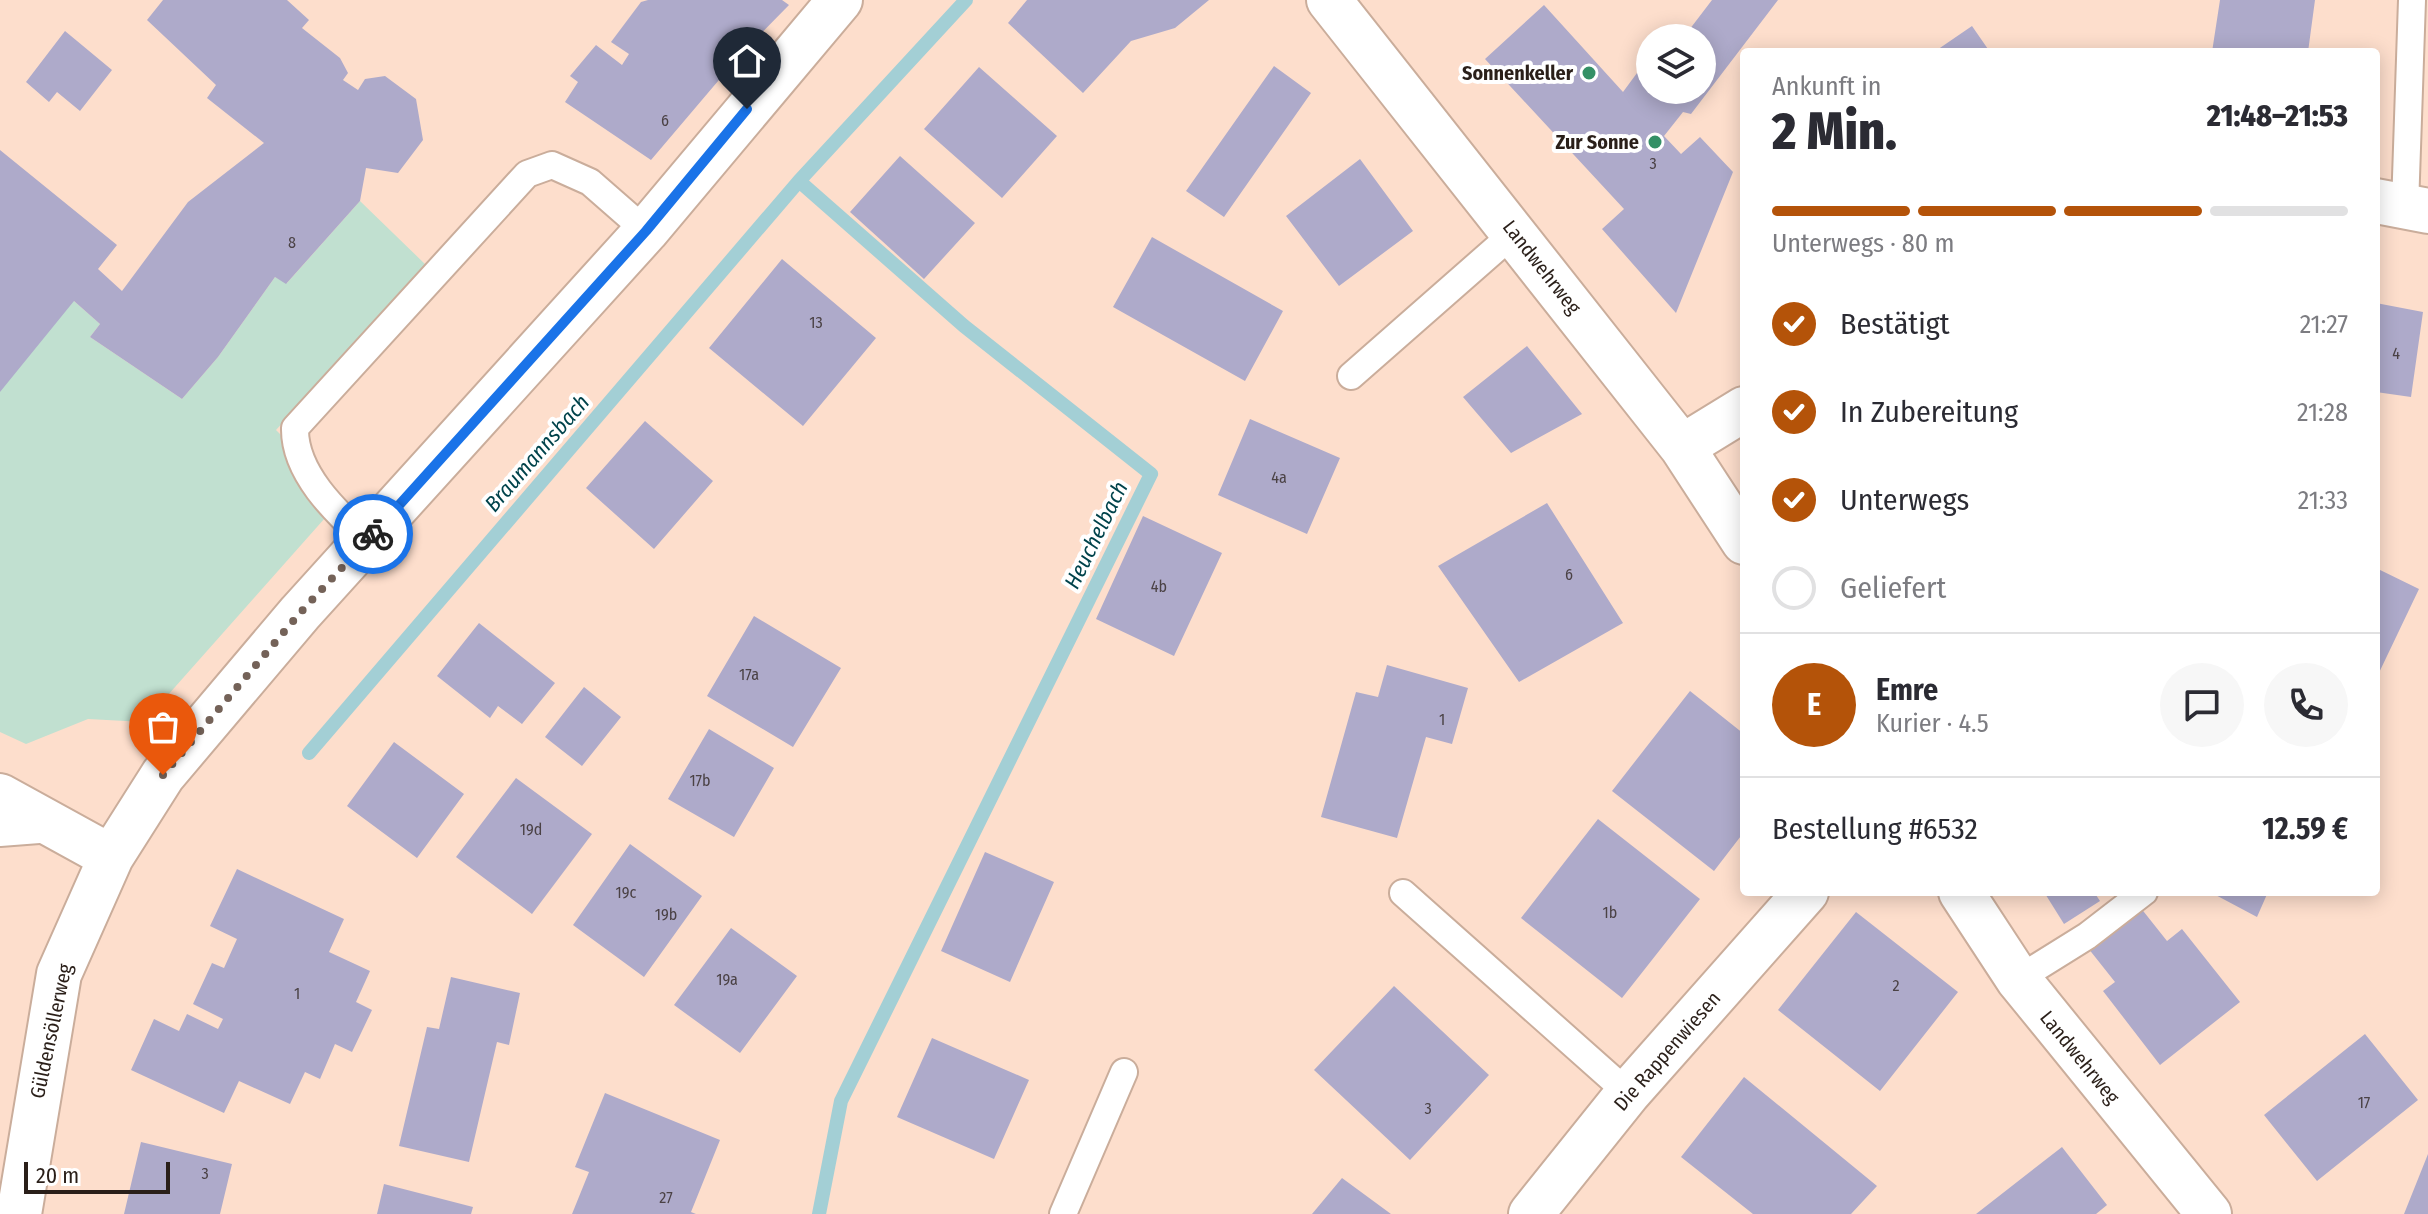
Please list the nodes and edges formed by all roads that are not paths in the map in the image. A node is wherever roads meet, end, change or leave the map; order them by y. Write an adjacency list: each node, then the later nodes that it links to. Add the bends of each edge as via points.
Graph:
1 (840, 0): 5 (street, Güldensöllerweg)
2 (1329, 0): 6 (street, Landwehrweg)
3 (2412, 0): 4 (lane)
4 (2403, 206)
5 (646, 231): 11 (street, Güldensöllerweg); 11 (lane, via 590,182 552,165 527,174 295,428 295,449 311,476 333,509)
6 (1515, 232): 7 (lane); 9 (street, Landwehrweg)
7 (1351, 376)
8 (1740, 411): 9 (street)
9 (1682, 447): 10 (street, Landwehrweg)
10 (1740, 536)
11 (367, 541): 15 (street, Güldensöllerweg, via 163,775)
12 (0, 796): 13 (street)
13 (57, 828): 14 (lane); 15 (street)
14 (0, 833)
15 (111, 857): 23 (street, Güldensöllerweg, via 59,974)
16 (1403, 893): 22 (lane)
17 (1802, 896): 22 (street, Die Rappenwiesen)
18 (1964, 896): 20 (street, Landwehrweg)
19 (2139, 896): 20 (lane)
20 (2018, 979): 26 (street, Landwehrweg)
21 (1124, 1072): 24 (lane)
22 (1628, 1093): 25 (street, Die Rappenwiesen)
23 (19, 1214)
24 (1063, 1214)
25 (1531, 1214)
26 (2209, 1214)

